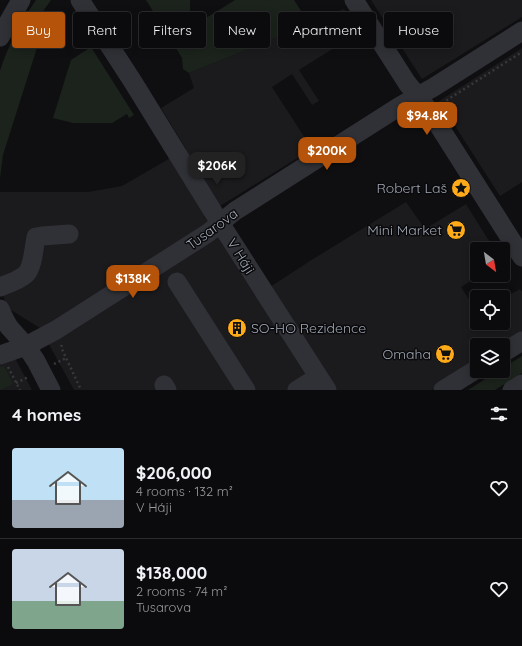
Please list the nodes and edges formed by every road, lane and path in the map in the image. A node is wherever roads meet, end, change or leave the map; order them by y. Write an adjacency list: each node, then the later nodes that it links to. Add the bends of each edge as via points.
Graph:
1 (21, 0): 5 (street)
2 (80, 0): 9 (street, V Háji)
3 (354, 0): 7 (street)
4 (522, 31): 7 (street, Tusarova)
5 (0, 36)
6 (522, 52): 8 (path, via 444,102)
7 (418, 96): 9 (street, Tusarova, via 235,211); 11 (street)
8 (448, 108)
9 (220, 223): 16 (street, Tusarova, via 56,330); 20 (street, V Háji)
10 (69, 234): 13 (street, via 36,237 32,260 26,274)
11 (522, 257)
12 (177, 282): 24 (street)
13 (0, 287)
14 (0, 309): 16 (street, via 9,327)
15 (522, 341): 17 (street)
16 (26, 346): 18 (street, Tusarova); 23 (street)
17 (510, 349)
18 (1, 355): 22 (path)
19 (470, 373): 26 (street)
20 (322, 384): 25 (street)
21 (522, 384): 27 (street)
22 (20, 390)
23 (51, 390)
24 (246, 390)
25 (297, 390)
26 (443, 390)
27 (512, 390)

